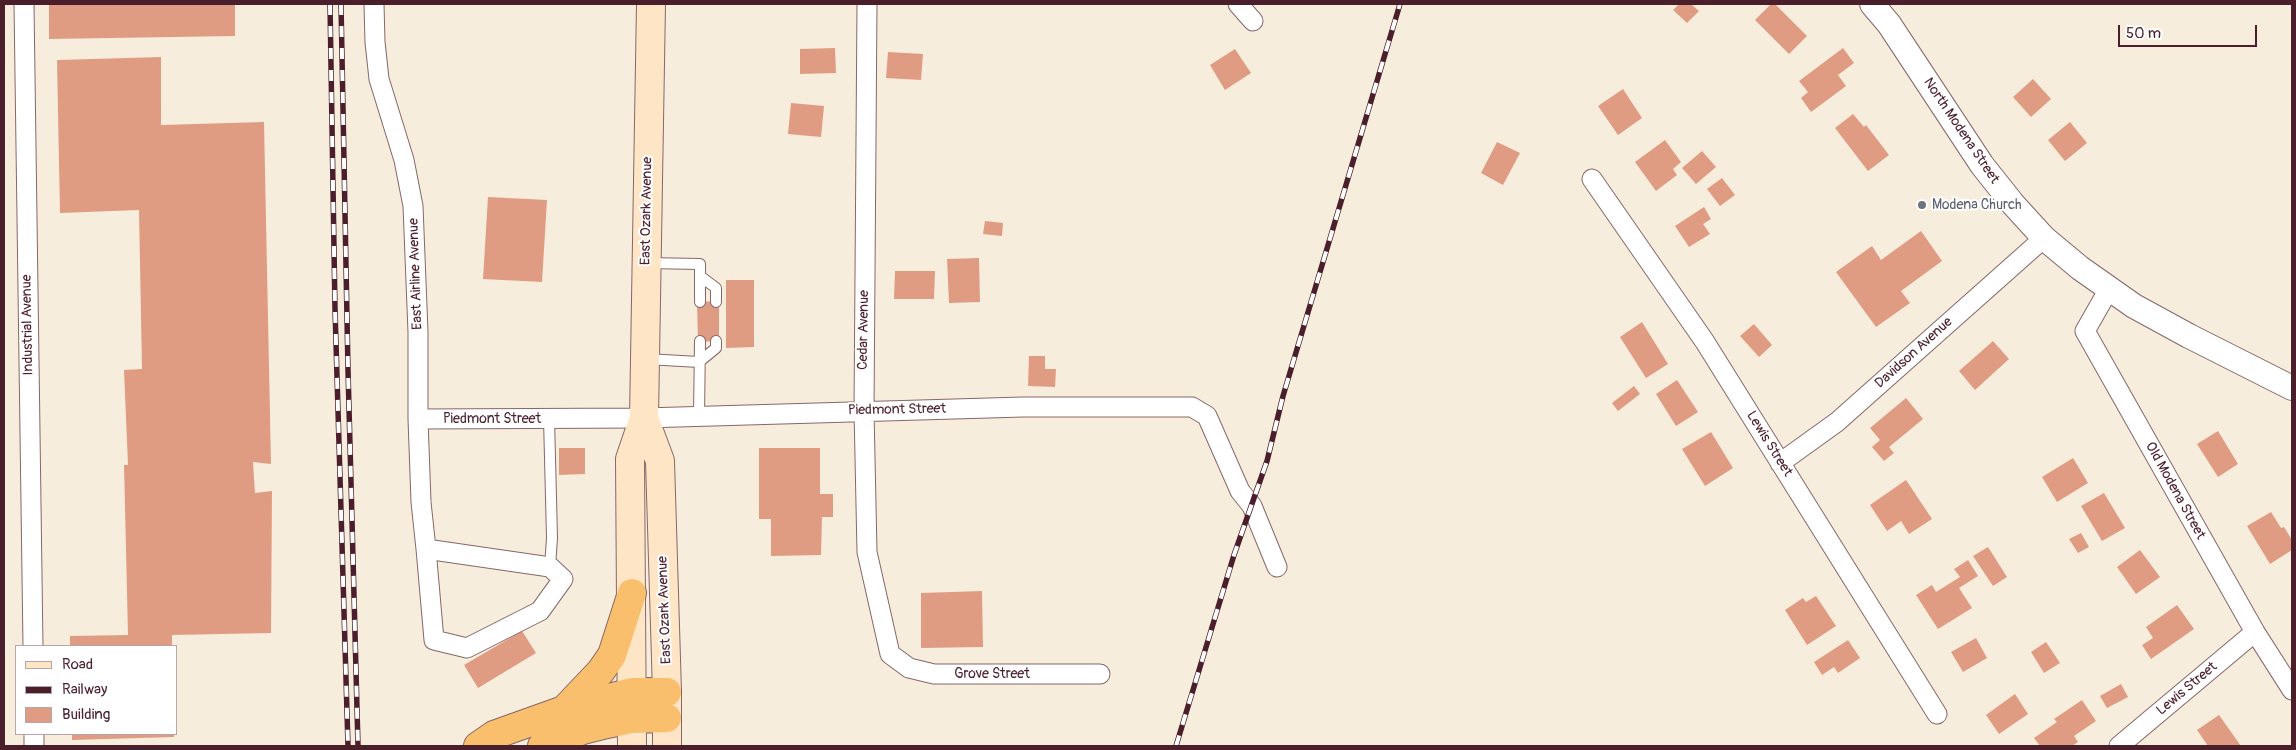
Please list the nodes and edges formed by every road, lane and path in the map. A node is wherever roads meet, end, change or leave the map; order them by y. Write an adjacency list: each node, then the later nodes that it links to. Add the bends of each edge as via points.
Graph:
1 (24, 4): 31 (street, Industrial Avenue)
2 (374, 4): 24 (street, East Airline Avenue, via 379,79 404,160 413,206)
3 (652, 4): 10 (main road, East Ozark Avenue)
4 (867, 4): 20 (street, Cedar Avenue)
5 (1238, 4): 7 (street)
6 (1872, 4): 9 (street, North Modena Street, via 1889,24 1982,165)
7 (1253, 21)
8 (1592, 179): 25 (street, Lewis Street, via 1705,342)
9 (2044, 238): 12 (street, North Modena Street); 25 (street, Davidson Avenue, via 1836,422)
10 (646, 263): 11 (lane, via 700,264); 17 (main road, East Ozark Avenue)
11 (700, 276): 13 (lane); 14 (lane, via 716,288)
12 (2109, 289): 19 (street, North Modena Street, via 2188,336); 30 (street, Old Modena Street, via 2085,331)
13 (700, 302)
14 (716, 302)
15 (716, 341): 18 (lane, via 716,348)
16 (700, 342): 18 (lane)
17 (645, 359): 18 (lane); 23 (main road, East Ozark Avenue)
18 (699, 362): 21 (lane)
19 (2292, 388)
20 (864, 410): 21 (street, Piedmont Street); 28 (street, Piedmont Street, via 1192,407 1207,416 1240,491 1252,506); 32 (street, Cedar Avenue, via 867,552)
21 (699, 416): 23 (street, Piedmont Street)
22 (549, 418): 23 (street, Piedmont Street); 24 (street, Piedmont Street); 27 (lane)
23 (644, 418): 29 (main road, East Ozark Avenue, via 630,459); 35 (main road, East Ozark Avenue, via 660,461)
24 (418, 419): 26 (street, East Airline Avenue)
25 (1780, 463): 38 (street, Lewis Street)
26 (426, 549): 27 (street); 27 (street, East Airline Avenue, via 434,640 467,648 540,611 563,579)
27 (550, 567)
28 (1277, 567)
29 (632, 593): 36 (main road, East Ozark Avenue); 37 (highway, via 612,655)
30 (2255, 632): 34 (street, Old Modena Street); 44 (street, Lewis Street)
31 (33, 645)
32 (890, 654): 33 (street, Grove Street, via 909,668 934,674)
33 (1100, 674)
34 (2292, 690)
35 (667, 705): 36 (highway); 43 (main road, East Ozark Avenue)
36 (632, 706): 37 (highway); 40 (highway); 42 (main road, East Ozark Avenue)
37 (564, 710): 39 (highway, via 494,735)
38 (1936, 714)
39 (478, 746)
40 (544, 746): 41 (highway)
41 (578, 746)
42 (632, 746)
43 (667, 746)
44 (2119, 746)

